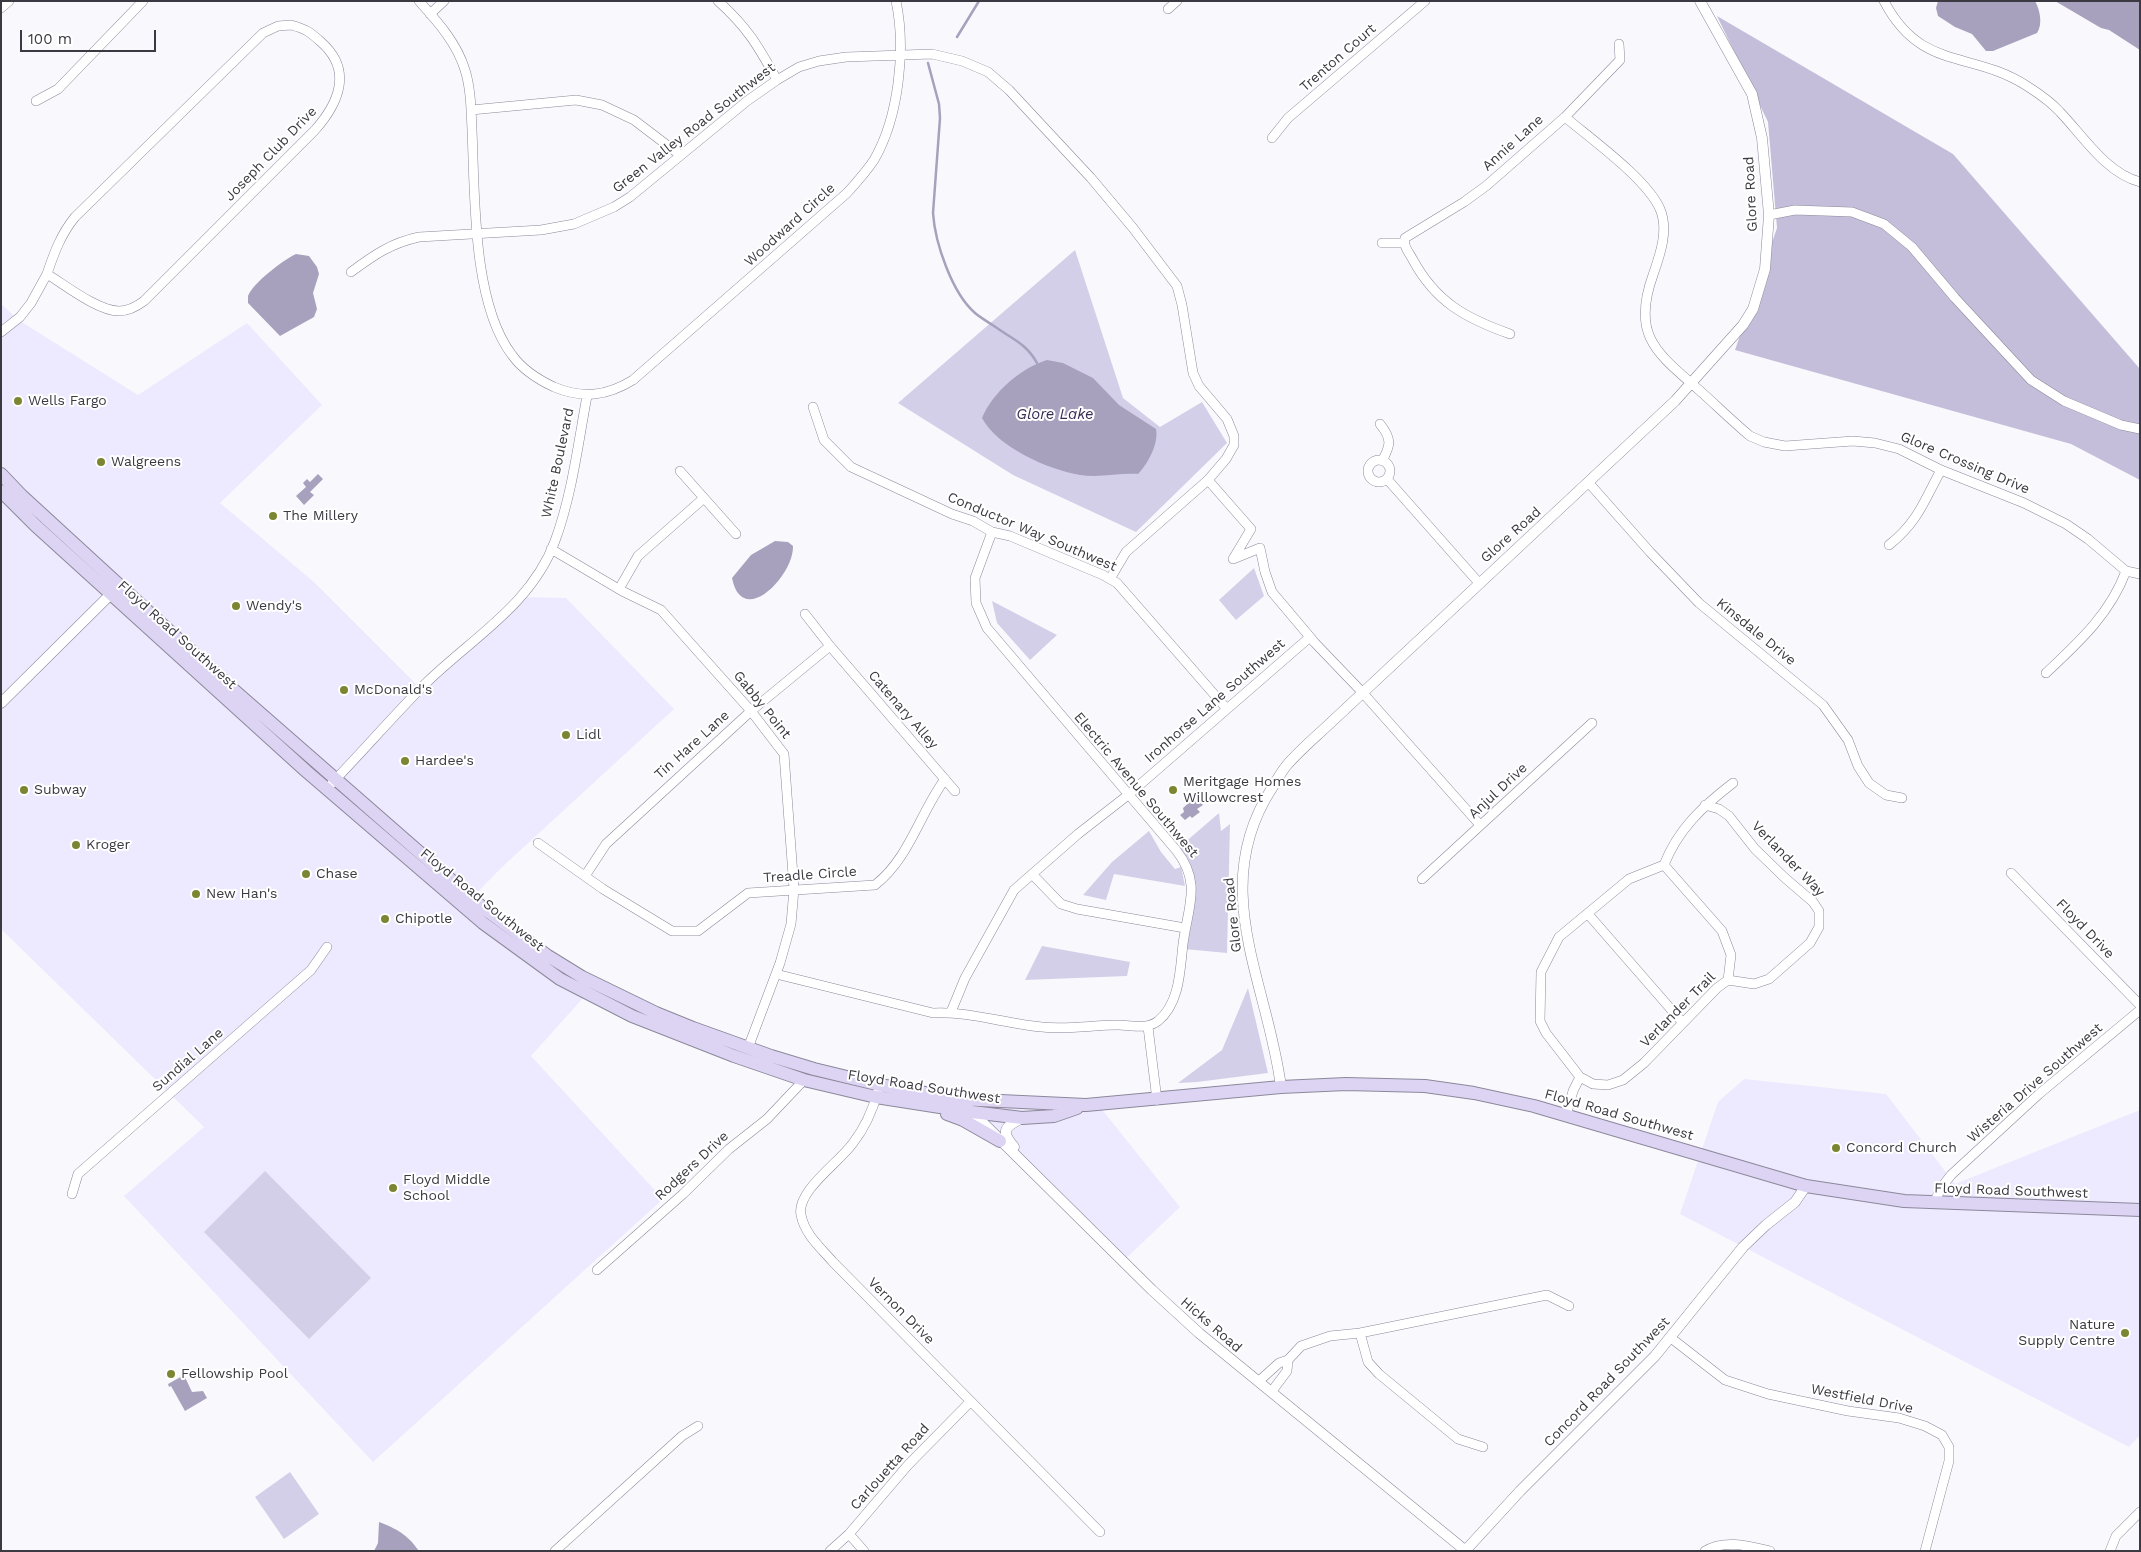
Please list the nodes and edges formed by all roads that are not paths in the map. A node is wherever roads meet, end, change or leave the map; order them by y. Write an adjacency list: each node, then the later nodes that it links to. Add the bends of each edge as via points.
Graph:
1 (9, 1): 11 (street)
2 (142, 1): 17 (street, via 58,89)
3 (419, 1): 13 (street, White Boulevard)
4 (444, 1): 13 (street)
5 (718, 1): 16 (street, via 740,20)
6 (896, 1): 15 (street, Woodward Circle, via 900,20)
7 (1177, 1): 12 (street)
8 (1424, 1): 20 (street, Trenton Court, via 1288,118)
9 (1700, 1): 23 (street, Glore Road, via 1752,94 1762,138)
10 (1884, 1): 22 (street, via 1903,30 1923,47 2010,77 2026,86 2060,112 2112,167)
11 (1, 8)
12 (1168, 9)
13 (430, 14): 18 (street, White Boulevard, via 458,51 465,70)
14 (1618, 44): 19 (street, Annie Lane, via 1620,60)
15 (899, 56): 16 (street, Green Valley Road Southwest, via 820,61 799,67); 32 (street, Woodward Circle, via 896,95 885,135 864,174 819,218 633,380 622,387); 41 (street, Green Valley Road Southwest, via 932,54 962,61 988,72 1009,90 1091,178 1177,286 1192,373 1227,419 1234,436 1234,445 1226,459)
16 (777, 80): 21 (street, Green Valley Road Southwest)
17 (36, 101)
18 (471, 110): 21 (street, via 576,100 602,105 634,120); 24 (street, White Boulevard)
19 (1564, 117): 26 (street, Annie Lane, via 1486,186 1407,236); 31 (street, Glore Crossing Drive, via 1645,186 1660,209 1664,228 1662,247 1645,301 1645,320 1649,334 1663,357)
20 (1272, 138)
21 (680, 155): 24 (street, Green Valley Road Southwest, via 630,197 574,224 542,230)
22 (2140, 182)
23 (1769, 215): 31 (street, Glore Road, via 1765,269 1753,309 1739,330); 35 (street, via 1795,210 1852,212 1884,224 1912,247 2032,380 2064,402 2121,426)
24 (478, 234): 27 (street, Green Valley Road Southwest, via 400,241 379,251); 32 (street, White Boulevard, via 489,307 512,355 547,384)
25 (1382, 243): 26 (street)
26 (1404, 243): 30 (street, via 1424,278 1446,303 1468,318)
27 (351, 272)
28 (47, 274): 28 (street, Joseph Club Drive, via 112,310 128,310 144,301 330,113 338,94 340,75 329,48 306,29 291,25 278,26 263,33 76,216 66,228); 29 (street, Joseph Club Drive, via 20,317)
29 (1, 332)
30 (1510, 334)
31 (1690, 383): 37 (street, Glore Crossing Drive, via 1750,436 1764,442 1785,446 1853,441 1875,443 1899,449); 42 (street, Glore Road)
32 (587, 396): 48 (street, White Boulevard, via 568,492)
33 (813, 406): 45 (street, Conductor Way Southwest, via 824,440 851,467)
34 (1380, 424): 36 (street, via 1389,441)
35 (2140, 430)
36 (1382, 460): 40 (street, via 1390,468); 40 (street, via 1371,463 1368,474 1376,482)
37 (1941, 470): 47 (street, via 1914,521); 49 (street, Glore Crossing Drive, via 2024,503 2066,524)
38 (680, 471): 44 (street)
39 (1, 474): 54 (main road, Floyd Road Southwest)
40 (1386, 479): 52 (street)
41 (1208, 480): 51 (street, Green Valley Road Southwest, via 1126,552); 56 (street, via 1251,529 1233,559 1260,548 1272,592)
42 (1588, 482): 52 (street, Glore Road); 69 (street, Kinsdale Drive, via 1699,603 1823,705 1843,732 1869,783 1886,795)
43 (1, 491): 54 (main road, Floyd Road Southwest, via 35,525)
44 (704, 498): 46 (street); 53 (street, via 638,556)
45 (992, 532): 51 (street, Conductor Way Southwest, via 1010,536); 68 (street, Electric Avenue Southwest, via 975,578 976,603 987,628)
46 (736, 534)
47 (1889, 545)
48 (551, 549): 53 (street, Gabby Point); 66 (street, White Boulevard, via 528,589 427,683)
49 (2126, 571): 50 (street, Glore Crossing Drive); 58 (street, via 2119,590 2090,631)
50 (2140, 574)
51 (1110, 579): 61 (street, Conductor Way Southwest, via 1128,595)
52 (1479, 582): 59 (street, Glore Road)
53 (619, 589): 62 (street, Gabby Point, via 660,610)
54 (115, 590): 60 (street); 66 (main road, Floyd Road Southwest)
55 (805, 614): 57 (street)
56 (1310, 637): 59 (street); 61 (street, Ironhorse Lane Southwest)
57 (830, 646): 62 (street, Tin Hare Lane); 64 (street, Catenary Alley)
58 (2046, 673)
59 (1362, 692): 71 (street); 92 (street, Glore Road, via 1286,766 1262,802 1249,832 1243,863 1242,896 1247,939)
60 (1, 703)
61 (1227, 709): 68 (street, Ironhorse Lane Southwest)
62 (751, 711): 76 (street, Tin Hare Lane, via 606,844); 78 (street, Gabby Point, via 784,754)
63 (1592, 723): 71 (street, Anjul Drive)
64 (945, 779): 67 (street, Catenary Alley); 78 (street, Treadle Circle, via 933,795 903,854 889,874 875,885)
65 (1733, 783): 70 (street)
66 (331, 784): 89 (main road, Floyd Road Southwest, via 482,907 548,956 619,996); 91 (main road, Floyd Road Southwest, via 483,923 560,979 632,1016 700,1044)
67 (955, 791)
68 (1128, 795): 75 (street, Ironhorse Lane Southwest); 80 (street, Electric Avenue Southwest, via 1188,867 1192,891)
69 (1902, 798)
70 (1705, 805): 73 (street, via 1671,846); 83 (street, Verlander Way, via 1720,809 1729,816 1755,849 1819,911 1819,927 1810,943 1769,978 1754,984)
71 (1480, 825): 77 (street, Anjul Drive)
72 (538, 843): 76 (street, Treadle Circle)
73 (1664, 865): 79 (street, via 1629,879); 83 (street, Verlander Trail, via 1722,931 1731,956)
74 (2011, 873): 84 (street, Floyd Drive)
75 (1032, 874): 80 (street, via 1061,904); 86 (street, Ironhorse Lane Southwest, via 1014,890 965,978)
76 (585, 876): 78 (street, Treadle Circle, via 672,931 698,930 748,893)
77 (1422, 879)
78 (794, 889): 82 (street, Gabby Point, via 791,924)
79 (1588, 914): 87 (street); 90 (street, via 1559,937 1541,972 1540,988 1540,1021)
80 (1185, 928): 88 (street, Electric Avenue Southwest, via 1174,998 1160,1019)
81 (327, 947): 104 (street, Sundial Lane, via 311,970 78,1174)
82 (776, 974): 86 (street, via 933,1013); 89 (street, Gabby Point)
83 (1728, 980): 87 (street, Verlander Trail)
84 (2140, 1005)
85 (2140, 1010): 105 (street, Wisteria Drive Southwest, via 2039,1094 1951,1175)
86 (951, 1012): 88 (street, via 1041,1028)
87 (1683, 1023): 90 (street, Verlander Trail, via 1644,1064 1623,1080 1593,1084)
88 (1148, 1026): 95 (street)
89 (748, 1048): 93 (main road, Floyd Road Southwest)
90 (1580, 1077): 99 (street)
91 (804, 1080): 93 (main road, Floyd Road Southwest); 107 (street, Rodgers Drive, via 767,1119 729,1149)
92 (1281, 1087): 95 (main road, Floyd Road Southwest); 99 (main road, Floyd Road Southwest, via 1346,1084 1425,1086 1506,1099)
93 (878, 1091): 94 (main road, Floyd Road Southwest); 96 (main road, Floyd Road Southwest); 114 (street, Vernon Drive, via 872,1110 854,1143 802,1199 801,1214 808,1234 833,1262)
94 (958, 1099): 97 (main road, Floyd Road Southwest); 98 (street, Hicks Road)
95 (1157, 1100): 97 (main road, Floyd Road Southwest)
96 (916, 1104): 98 (main road, Floyd Road Southwest); 101 (main road, via 963,1120)
97 (1086, 1105): 100 (main road, Floyd Road Southwest, via 1054,1116)
98 (972, 1112): 100 (main road, Floyd Road Southwest); 101 (street, Hicks Road)
99 (1566, 1116): 103 (main road, Floyd Road Southwest)
100 (1022, 1118): 102 (street, via 1008,1125 1005,1131 1006,1138)
101 (1000, 1141): 102 (street, Hicks Road)
102 (1027, 1166): 112 (street, Hicks Road, via 1175,1312)
103 (1806, 1186): 105 (main road, Floyd Road Southwest, via 1871,1198); 110 (street, Concord Road Southwest, via 1796,1202 1743,1247)
104 (72, 1194)
105 (1934, 1203): 106 (main road, Floyd Road Southwest)
106 (2140, 1210)
107 (597, 1270)
108 (1569, 1306): 109 (street, via 1547,1295)
109 (1360, 1333): 111 (street, via 1314,1341 1301,1346); 116 (street, via 1368,1362 1379,1374 1458,1439)
110 (1671, 1338): 123 (street, Concord Road Southwest); 126 (street, Westfield Drive, via 1725,1380 1768,1394 1899,1418 1942,1435 1949,1447 1949,1461)
111 (1288, 1360): 112 (street, via 1279,1363); 113 (street, via 1287,1371)
112 (1259, 1381): 113 (street, Hicks Road)
113 (1272, 1391): 123 (street, Hicks Road)
114 (970, 1402): 118 (street, Vernon Drive); 119 (street, Carlouetta Road, via 908,1464)
115 (698, 1426): 120 (street, via 682,1436)
116 (1483, 1447)
117 (2140, 1512): 127 (street, via 2116,1536)
118 (1100, 1532)
119 (849, 1534): 121 (street, Carlouetta Road); 122 (street)
120 (554, 1551)
121 (830, 1551)
122 (864, 1551)
123 (1465, 1551)
124 (1705, 1551): 125 (street, via 1727,1544)
125 (1770, 1551)
126 (1925, 1551)
127 (2110, 1551)

